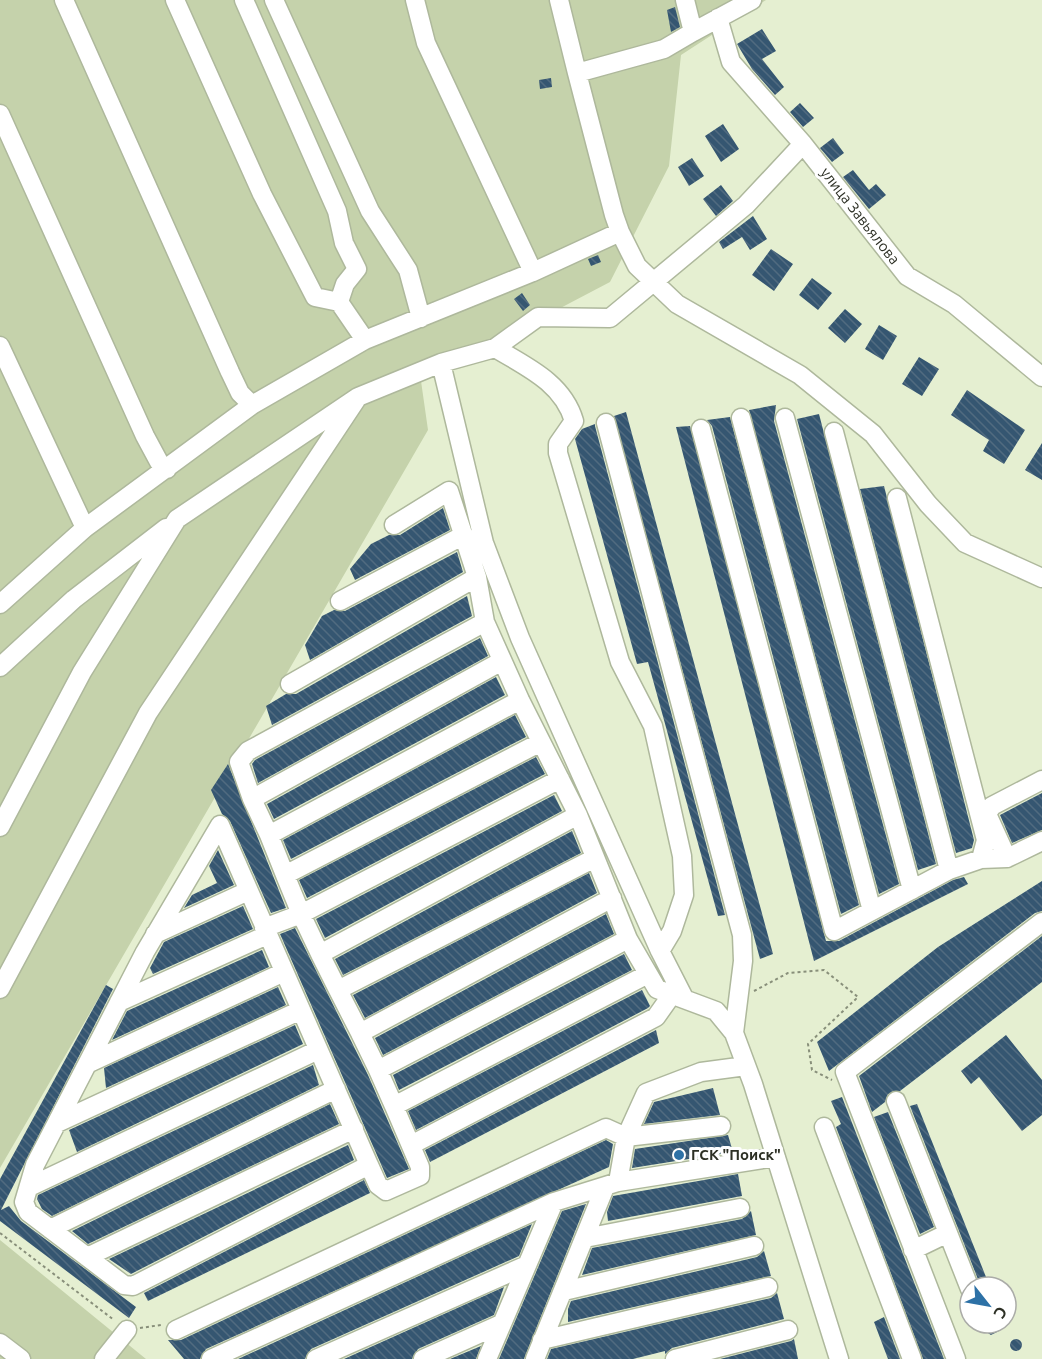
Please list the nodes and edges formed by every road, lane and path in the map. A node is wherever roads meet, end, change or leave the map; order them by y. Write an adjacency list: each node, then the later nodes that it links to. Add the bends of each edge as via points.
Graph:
1 (64, 0): 25 (street, via 230,372 240,393)
2 (174, 0): 17 (street, via 262,194 315,297)
3 (244, 0): 17 (street, via 337,211 344,243 357,269 345,284)
4 (273, 0): 18 (street, via 370,211 408,270)
5 (415, 0): 15 (street, via 426,43)
6 (559, 0): 11 (street)
7 (685, 0): 10 (street)
8 (752, 0): 9 (street)
9 (718, 18): 10 (street); 13 (street, улица Завьялова, via 731,62)
10 (693, 32): 11 (street, via 664,49)
11 (578, 73): 14 (street)
12 (0, 114): 31 (street, via 145,436)
13 (804, 144): 16 (street, via 746,205); 23 (street, улица Завьялова, via 907,276 954,304)
14 (620, 232): 15 (street); 16 (street, via 637,266)
15 (533, 272): 18 (street)
16 (654, 282): 21 (street, via 610,318 538,317); 38 (street, via 676,304 800,375 873,434 928,504 965,543)
17 (339, 302): 19 (street)
18 (421, 318): 19 (street)
19 (365, 340): 25 (street)
20 (0, 346): 35 (street)
21 (495, 348): 22 (street); 68 (street, via 556,387 569,404 574,421 558,444 558,453 620,662 653,726 682,856 684,894)
22 (441, 363): 24 (street); 68 (street, via 484,543 520,638)
23 (1042, 377)
24 (358, 397): 33 (street); 72 (street, via 148,713)
25 (252, 405): 31 (street)
26 (741, 418): 62 (street)
27 (785, 418): 59 (street)
28 (606, 423): 75 (street, via 742,935)
29 (700, 429): 62 (street, via 834,931)
30 (834, 432): 57 (street)
31 (167, 469): 35 (street)
32 (897, 498): 56 (street, via 986,840)
33 (177, 519): 43 (street, via 74,599); 51 (street, via 82,672)
34 (394, 525): 36 (street, via 449,491)
35 (86, 528): 40 (street)
36 (465, 535): 37 (street); 39 (street)
37 (477, 577): 41 (street); 44 (street)
38 (1042, 578)
39 (340, 601)
40 (0, 602)
41 (485, 622): 42 (street); 49 (street, via 248,751 239,762)
42 (502, 661): 45 (street); 49 (street)
43 (0, 667)
44 (290, 684)
45 (520, 700): 46 (street); 52 (street)
46 (541, 742): 47 (street); 58 (street)
47 (560, 779): 50 (street); 63 (street)
48 (1042, 780): 55 (street, via 992,806 987,814)
49 (252, 799): 52 (street)
50 (578, 815): 54 (street); 69 (street)
51 (0, 826)
52 (269, 836): 58 (street)
53 (1042, 841): 55 (street)
54 (595, 858): 61 (street); 73 (street)
55 (1007, 858): 56 (street)
56 (981, 859): 57 (street)
57 (949, 870): 59 (street)
58 (285, 875): 63 (street)
59 (912, 890): 62 (street)
60 (248, 891): 65 (street); 66 (street); 66 (street, via 220,825)
61 (612, 898): 67 (street); 78 (street)
62 (872, 911)
63 (302, 914): 65 (street); 69 (street)
64 (1042, 922): 84 (street)
65 (266, 932): 70 (street); 76 (street)
66 (155, 934): 76 (street)
67 (628, 939): 71 (street); 83 (street)
68 (660, 951): 74 (street)
69 (320, 954): 73 (street)
70 (284, 972): 77 (street); 81 (street)
71 (648, 974): 74 (street, via 657,989); 87 (street)
72 (0, 989)
73 (338, 990): 78 (street)
74 (678, 995): 79 (street, via 716,1011); 93 (street, via 656,1017)
75 (738, 1000): 79 (street); 84 (path, via 788,973 824,970 858,997 808,1044 812,1070 831,1080)
76 (119, 1002): 81 (street)
77 (301, 1010): 80 (street); 88 (street)
78 (360, 1033): 83 (street)
79 (734, 1033): 82 (street)
80 (318, 1050): 85 (street); 97 (street)
81 (87, 1064): 88 (street)
82 (746, 1066): 92 (street, via 701,1072 646,1093); 94 (street)
83 (378, 1070): 87 (street)
84 (845, 1072): 105 (street)
85 (336, 1089): 91 (street); 100 (street)
86 (896, 1101): 102 (street)
87 (394, 1106): 93 (street)
88 (57, 1123): 97 (street)
89 (721, 1126): 92 (street)
90 (824, 1127): 126 (street)
91 (354, 1129): 95 (street); 106 (street)
92 (626, 1137): 96 (street); 113 (street, via 606,1128)
93 (411, 1145): 95 (street, via 420,1176 386,1191 378,1185)
94 (776, 1157): 96 (street); 125 (street)
95 (369, 1165): 106 (street, via 133,1286 124,1286)
96 (612, 1184): 98 (street); 103 (street)
97 (29, 1187): 100 (street, via 24,1202 28,1212)
98 (554, 1202): 107 (street); 119 (street)
99 (740, 1208): 103 (street)
100 (50, 1229): 106 (street)
101 (0, 1233): 112 (path)
102 (946, 1234): 105 (street); 108 (street)
103 (585, 1238): 110 (street)
104 (754, 1246): 110 (street)
105 (913, 1250): 127 (street)
106 (87, 1257)
107 (528, 1265): 111 (street); 120 (street)
108 (964, 1275)
109 (768, 1287): 115 (street)
110 (564, 1291): 115 (street)
111 (501, 1324): 121 (street); 122 (street)
112 (127, 1330): 113 (path, via 159,1324); 118 (street)
113 (176, 1330)
114 (788, 1330): 124 (street)
115 (542, 1340): 123 (street)
116 (0, 1343): 117 (street)
117 (21, 1359)
118 (104, 1359)
119 (211, 1359)
120 (316, 1359)
121 (423, 1359)
122 (488, 1359)
123 (535, 1359)
124 (675, 1359)
125 (839, 1359)
126 (912, 1359)
127 (956, 1359)

